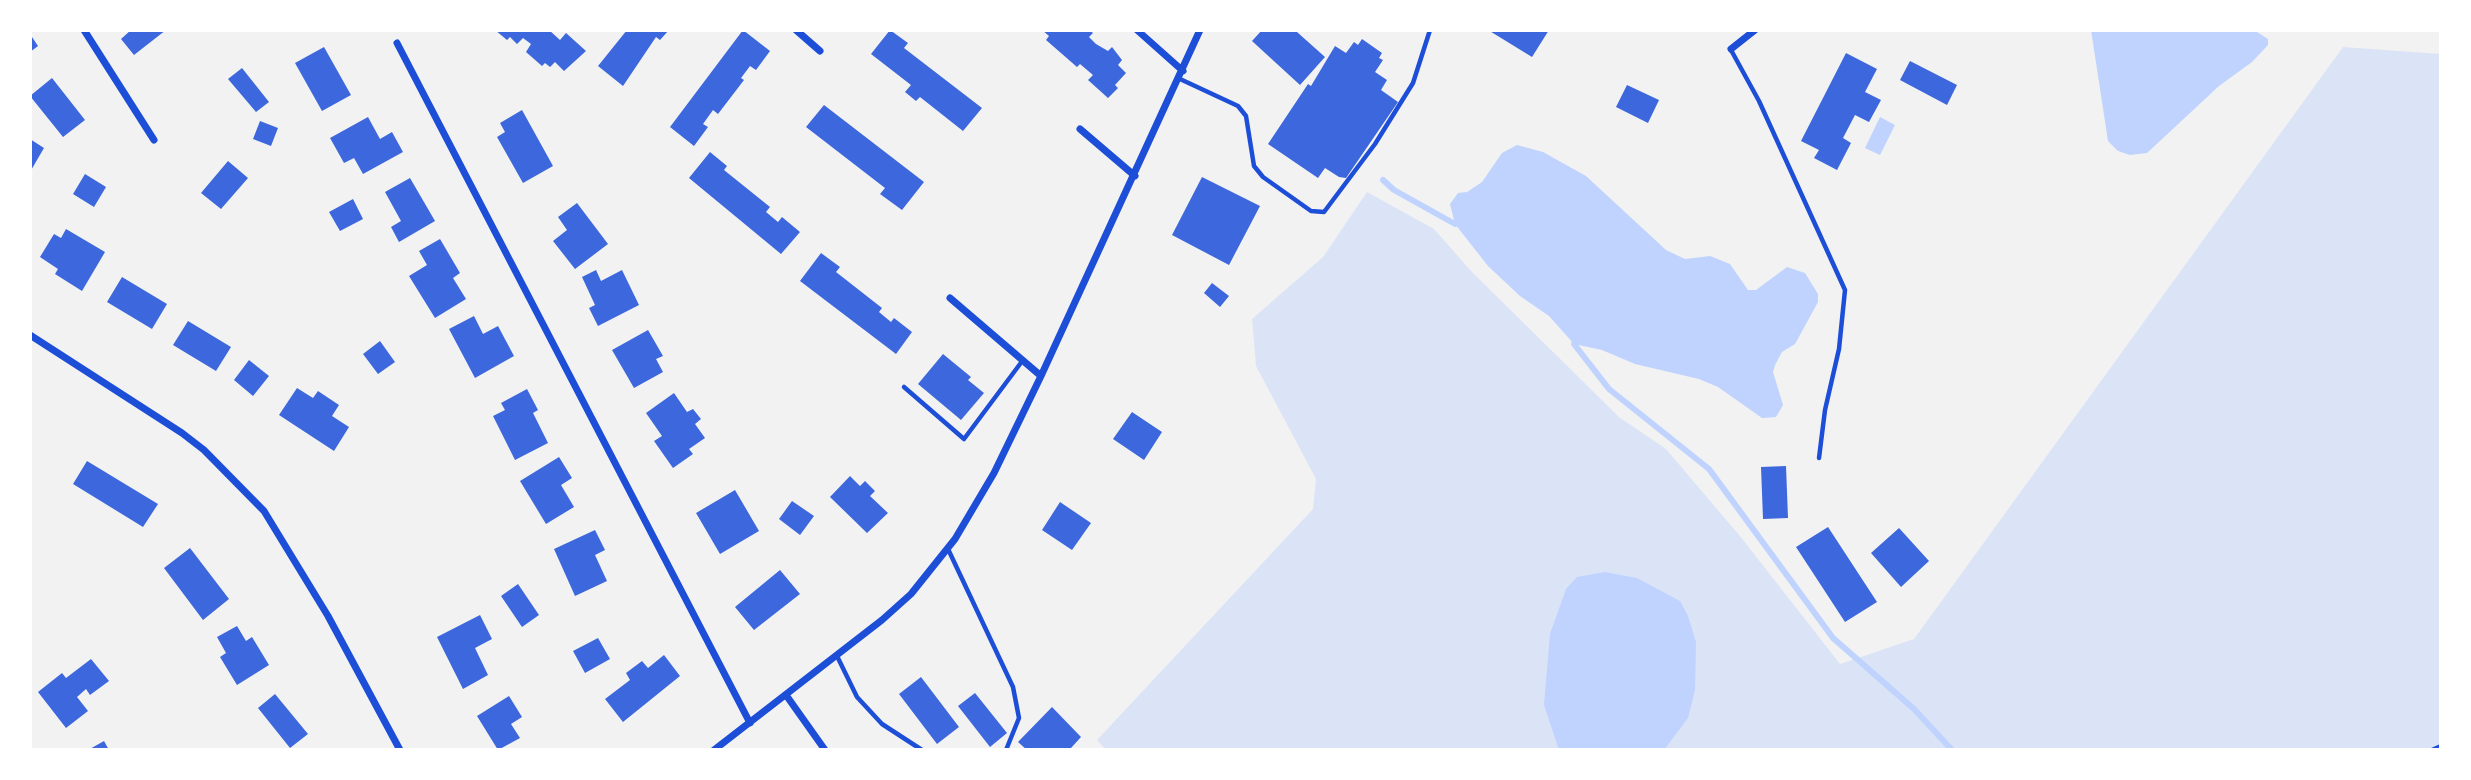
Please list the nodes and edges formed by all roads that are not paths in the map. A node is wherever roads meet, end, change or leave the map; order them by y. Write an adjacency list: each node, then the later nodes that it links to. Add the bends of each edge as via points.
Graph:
1 (84, 30): 12 (street)
2 (796, 30): 9 (street)
3 (1137, 30): 10 (street)
4 (1200, 30): 10 (street)
5 (1430, 30): 10 (lane, via 1413,83 1324,212 1311,211 1254,166 1246,116 1238,106)
6 (1755, 30): 8 (street)
7 (397, 43): 23 (street)
8 (1731, 49): 19 (lane, via 1845,290)
9 (820, 51)
10 (1181, 75): 13 (street)
11 (1080, 130): 13 (street)
12 (154, 140)
13 (1135, 176): 17 (street)
14 (950, 298): 16 (street)
15 (30, 335): 25 (street, via 189,439 264,511 328,616)
16 (1023, 360): 17 (street); 18 (lane, via 964,439)
17 (1041, 376): 20 (street, via 994,473)
18 (904, 387)
19 (1819, 458)
20 (948, 549): 21 (street, via 911,594); 29 (lane, via 1013,687 1019,718)
21 (836, 656): 22 (street); 28 (lane, via 857,697 882,724)
22 (786, 695): 23 (street); 27 (street)
23 (750, 723): 26 (street)
24 (2441, 746): 30 (lane)
25 (400, 750)
26 (714, 750)
27 (825, 750)
28 (922, 750)
29 (1006, 750)
30 (2432, 750)

